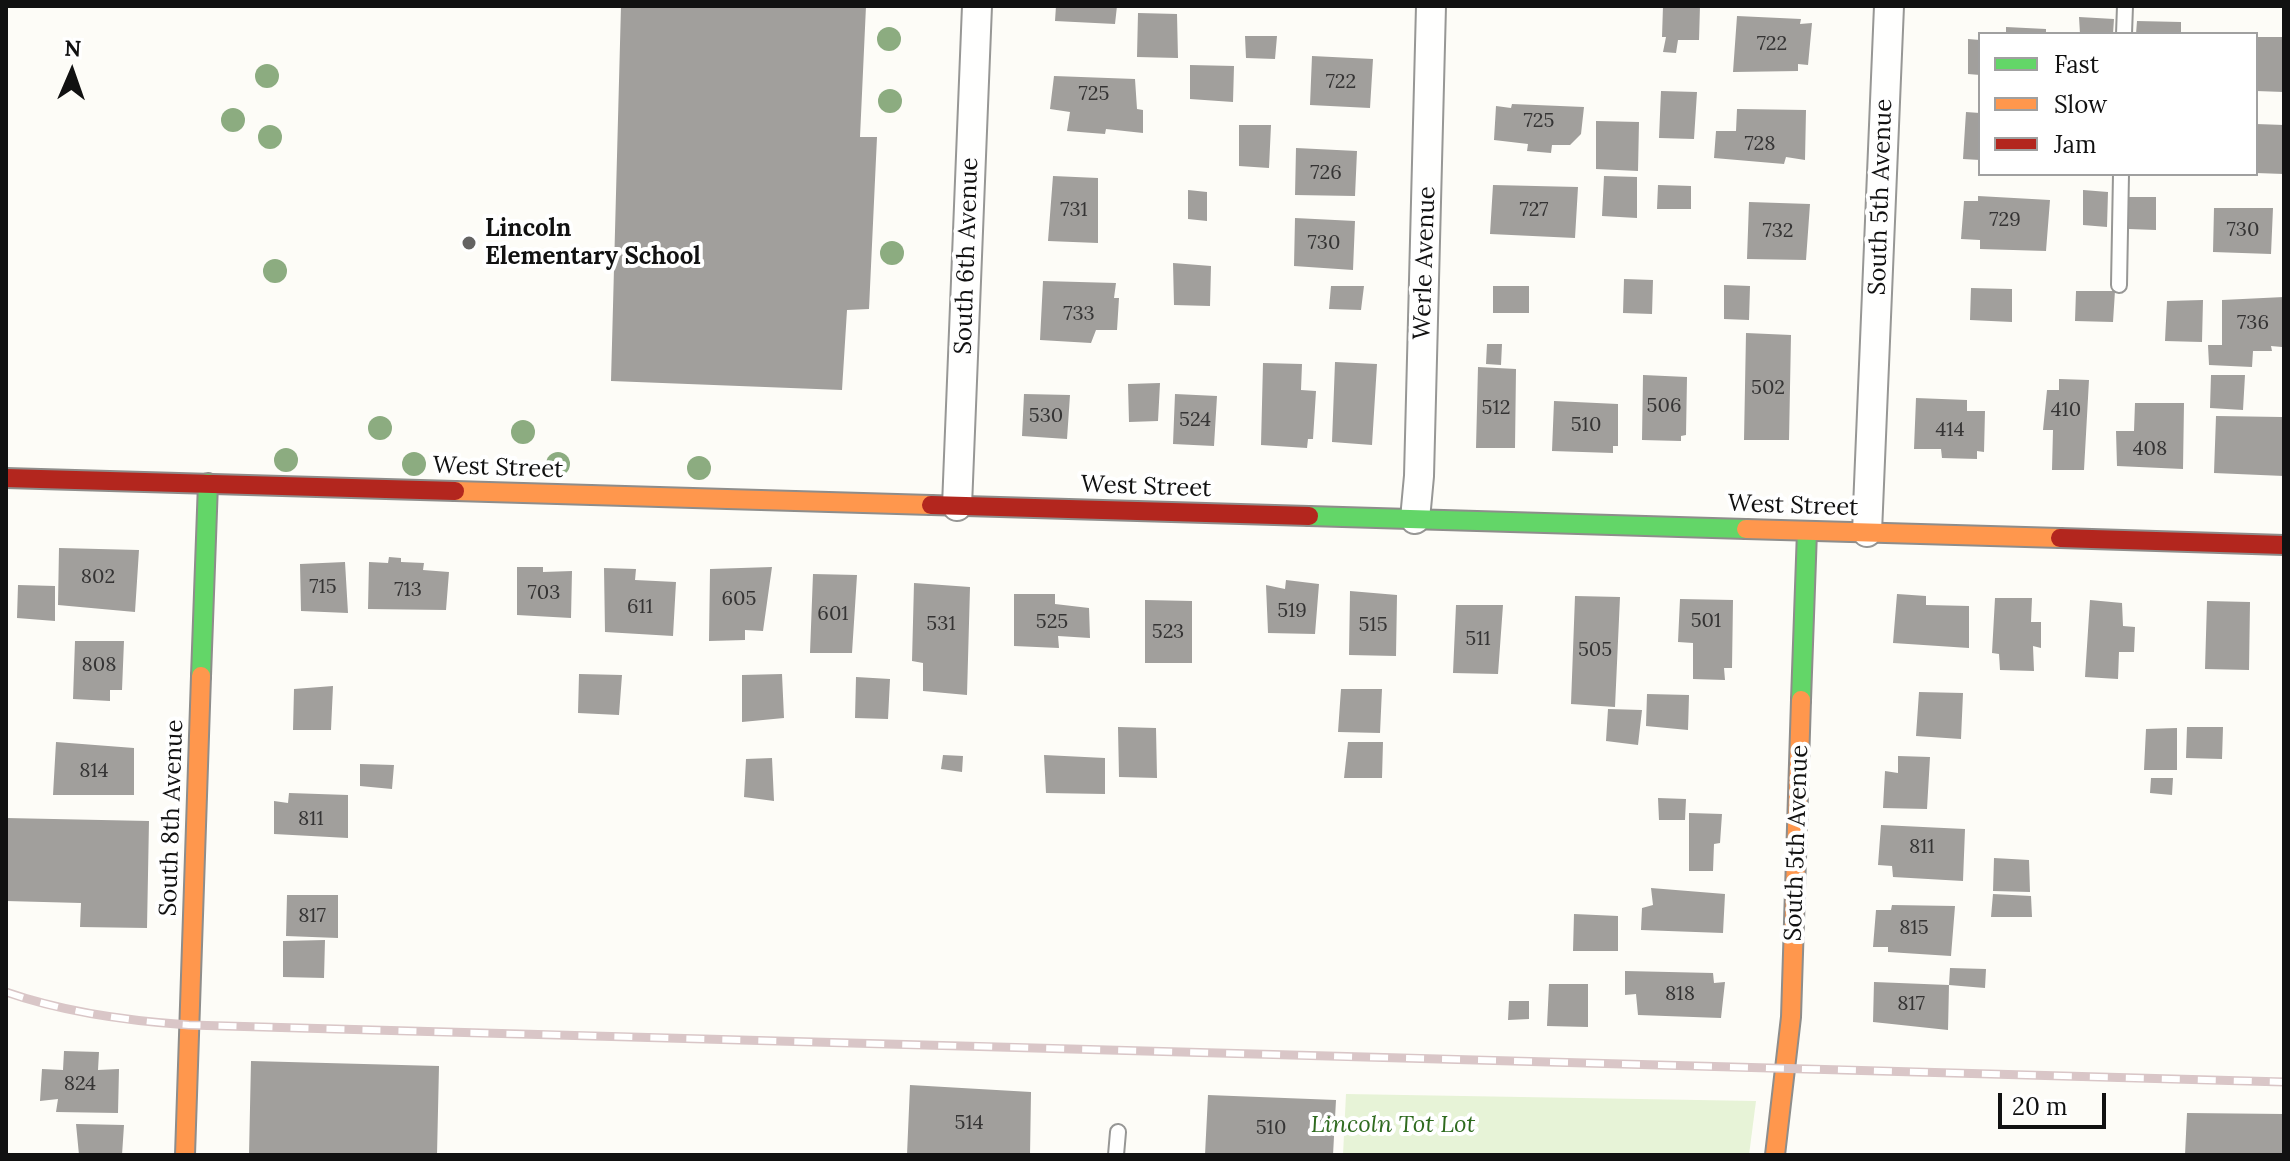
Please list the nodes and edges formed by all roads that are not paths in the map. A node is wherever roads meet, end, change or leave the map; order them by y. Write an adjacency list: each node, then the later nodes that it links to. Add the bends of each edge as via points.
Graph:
1 (977, 6): 10 (street, South 6th Avenue)
2 (1431, 6): 11 (street, Werle Avenue)
3 (1889, 6): 13 (street, South 5th Avenue)
4 (2125, 6): 5 (lane)
5 (2124, 32)
6 (2121, 176): 7 (lane)
7 (2119, 285)
8 (6, 478): 9 (street, West Street)
9 (208, 483): 10 (street, West Street); 16 (street, South 8th Avenue)
10 (957, 506): 11 (street, West Street)
11 (1415, 519): 12 (street, West Street)
12 (1807, 531): 13 (street, West Street); 18 (street, South 5th Avenue, via 1791,1017)
13 (1867, 532): 14 (street, West Street)
14 (2284, 545)
15 (1118, 1132): 17 (lane)
16 (185, 1155)
17 (1116, 1155)
18 (1775, 1155)

